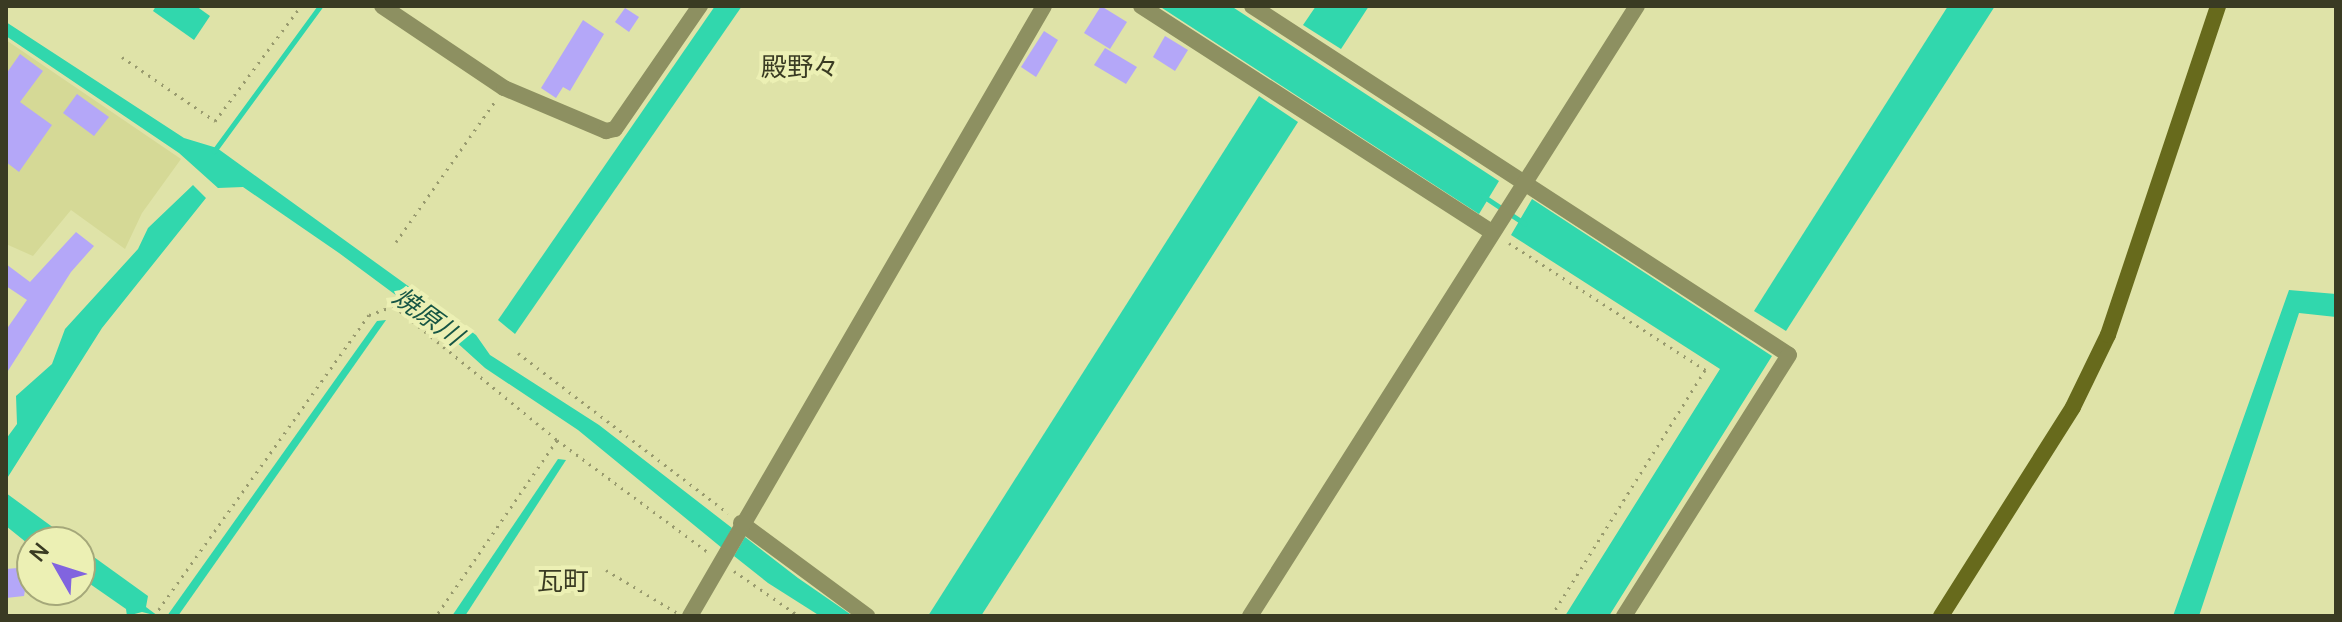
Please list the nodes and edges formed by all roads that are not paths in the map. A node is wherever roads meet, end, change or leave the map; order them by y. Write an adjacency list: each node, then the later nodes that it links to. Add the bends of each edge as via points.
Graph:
1 (382, 6): 2 (street, via 504,88 606,131 615,129)
2 (700, 6)
3 (1044, 6): 10 (street, via 810,415)
4 (1141, 6): 9 (street)
5 (1252, 6): 8 (street)
6 (1637, 6): 8 (street)
7 (2218, 6): 15 (street, via 2108,335 2073,407)
8 (1524, 185): 9 (street); 14 (street, via 1789,355)
9 (1494, 231): 13 (street)
10 (741, 523): 11 (street); 12 (street)
11 (690, 616)
12 (867, 616)
13 (1250, 616)
14 (1624, 616)
15 (1941, 616)

